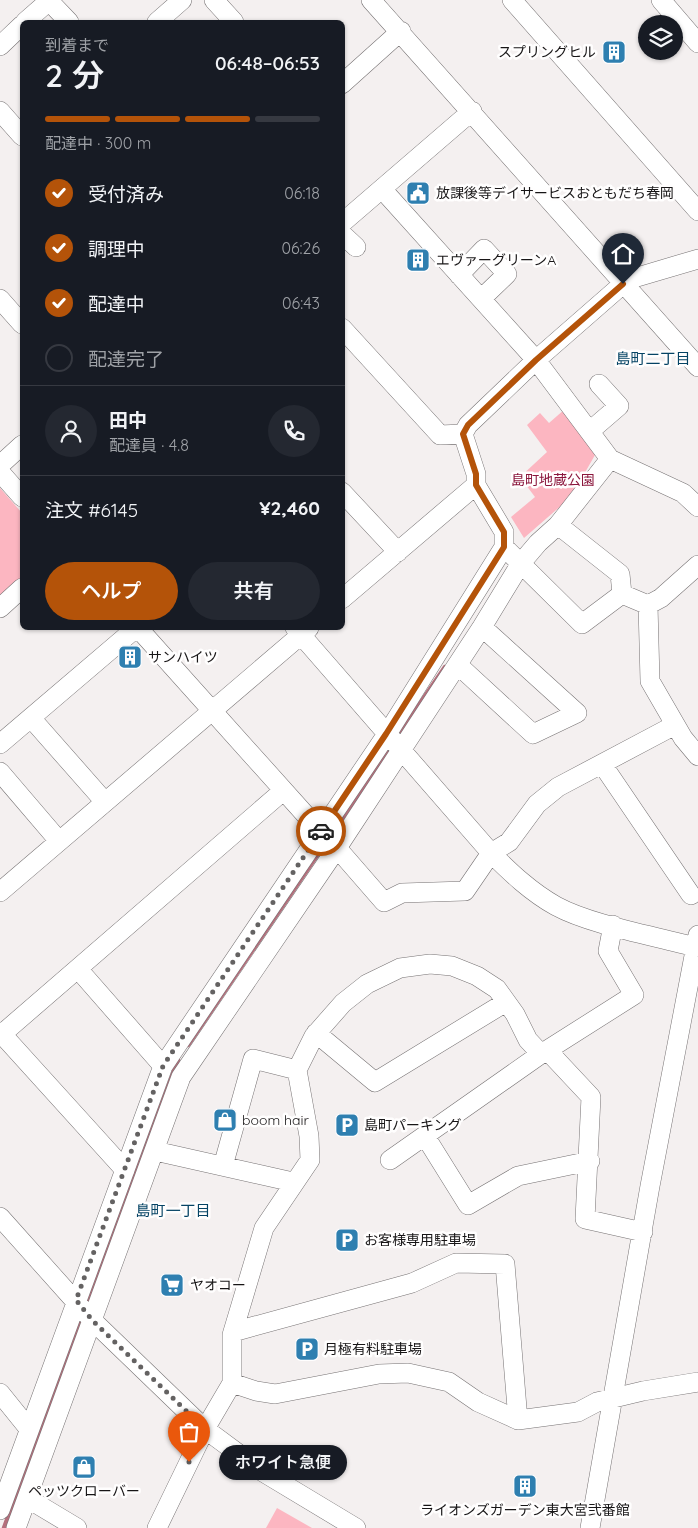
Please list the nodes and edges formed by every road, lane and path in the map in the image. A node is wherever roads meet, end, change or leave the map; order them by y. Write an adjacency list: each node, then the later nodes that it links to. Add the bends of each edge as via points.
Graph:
1 (49, 0): 7 (street); 8 (street)
2 (182, 0): 9 (street)
3 (214, 0): 10 (street)
4 (372, 0): 12 (street)
5 (512, 0): 20 (street)
6 (661, 0): 13 (street)
7 (27, 20)
8 (67, 20)
9 (159, 20)
10 (232, 20)
11 (20, 27): 14 (street)
12 (401, 31): 15 (street); 17 (street)
13 (698, 43)
14 (0, 46)
15 (345, 81)
16 (0, 111): 18 (street)
17 (472, 111): 19 (street); 26 (street)
18 (20, 134)
19 (382, 189): 21 (street); 25 (street)
20 (698, 211)
21 (345, 220)
22 (345, 237): 23 (street)
23 (356, 247)
24 (698, 259): 26 (street)
25 (459, 275): 28 (street); 28 (street, via 484,249 507,274)
26 (623, 284): 31 (street); 32 (street)
27 (0, 299): 29 (street)
28 (481, 299): 31 (street)
29 (20, 322)
30 (345, 331): 35 (street, via 440,435)
31 (536, 360): 34 (street); 35 (street, via 468,425)
32 (698, 367)
33 (599, 384): 34 (street, via 619,406)
34 (590, 431): 37 (street)
35 (463, 434): 40 (street, via 476,474)
36 (20, 446): 38 (street)
37 (610, 459): 43 (street, via 683,493); 44 (street)
38 (0, 465)
39 (0, 472): 41 (street)
40 (476, 485): 45 (street, via 504,532); 46 (street)
41 (20, 495)
42 (345, 495): 46 (street)
43 (698, 507)
44 (558, 525): 47 (street); 50 (street, via 620,574)
45 (504, 547): 47 (street); 62 (street)
46 (398, 552): 51 (street)
47 (521, 563): 50 (street, via 582,624); 54 (street)
48 (698, 565): 52 (street, via 661,598)
49 (20, 590): 53 (street)
50 (622, 594): 52 (street)
51 (345, 596)
52 (648, 605): 61 (street, via 650,681)
53 (0, 608)
54 (482, 627): 58 (street); 58 (street, via 577,713 534,734)
55 (135, 630): 60 (street)
56 (139, 630): 59 (street)
57 (302, 630): 59 (street); 62 (street)
58 (458, 664): 64 (street)
59 (212, 710): 68 (street); 69 (street)
60 (31, 718): 63 (street); 69 (street)
61 (675, 725): 65 (street); 66 (street)
62 (386, 734): 64 (street); 70 (street)
63 (0, 744)
64 (402, 750): 72 (street); 73 (street)
65 (698, 756)
66 (602, 764): 73 (street, via 558,788 537,804 509,842); 75 (street)
67 (0, 772): 71 (street)
68 (283, 790): 70 (street); 78 (street)
69 (105, 802): 71 (street)
70 (320, 831): 83 (street)
71 (59, 841): 74 (street)
72 (337, 848): 73 (street, via 384,902 402,894 465,891); 86 (street, via 181,1077)
73 (491, 853): 76 (street, via 516,877 557,906 572,914)
74 (0, 892)
75 (691, 896)
76 (613, 925): 77 (street); 82 (street, via 608,951 634,995)
77 (696, 941): 93 (street)
78 (78, 969): 80 (street); 83 (street)
79 (506, 1002): 81 (street, via 497,989 452,966 430,964 400,968 367,984 343,1003); 81 (street, via 374,1082); 82 (street, via 528,1040)
80 (1, 1033): 90 (street)
81 (316, 1033): 84 (street)
82 (544, 1052): 85 (street); 88 (street, via 591,1097)
83 (163, 1066): 90 (street)
84 (297, 1070): 89 (street, via 254,1059); 91 (street, via 310,1136 310,1160)
85 (424, 1136): 87 (street); 88 (street, via 468,1204 518,1176)
86 (155, 1151): 89 (street); 95 (street)
87 (390, 1160)
88 (590, 1161): 93 (street, via 586,1219)
89 (223, 1166): 91 (street)
90 (126, 1170): 94 (street)
91 (294, 1182): 96 (street, via 264,1228)
92 (0, 1217): 94 (street)
93 (643, 1232): 100 (street)
94 (76, 1300): 95 (street); 102 (street)
95 (92, 1320): 103 (street); 104 (street)
96 (234, 1332): 98 (street); 101 (street, via 412,1283 456,1263 505,1264)
97 (698, 1382): 100 (street)
98 (232, 1383): 101 (street, via 275,1394 379,1374 408,1373 449,1382 478,1402); 103 (street)
99 (0, 1393): 102 (street)
100 (614, 1399): 101 (street, via 597,1402 578,1412); 110 (street)
101 (518, 1420)
102 (29, 1429): 105 (street)
103 (205, 1429): 108 (street); 109 (street, via 263,1472)
104 (27, 1498): 106 (street); 107 (street)
105 (0, 1510)
106 (16, 1528)
107 (77, 1528)
108 (157, 1528)
109 (356, 1528)
110 (590, 1528)

